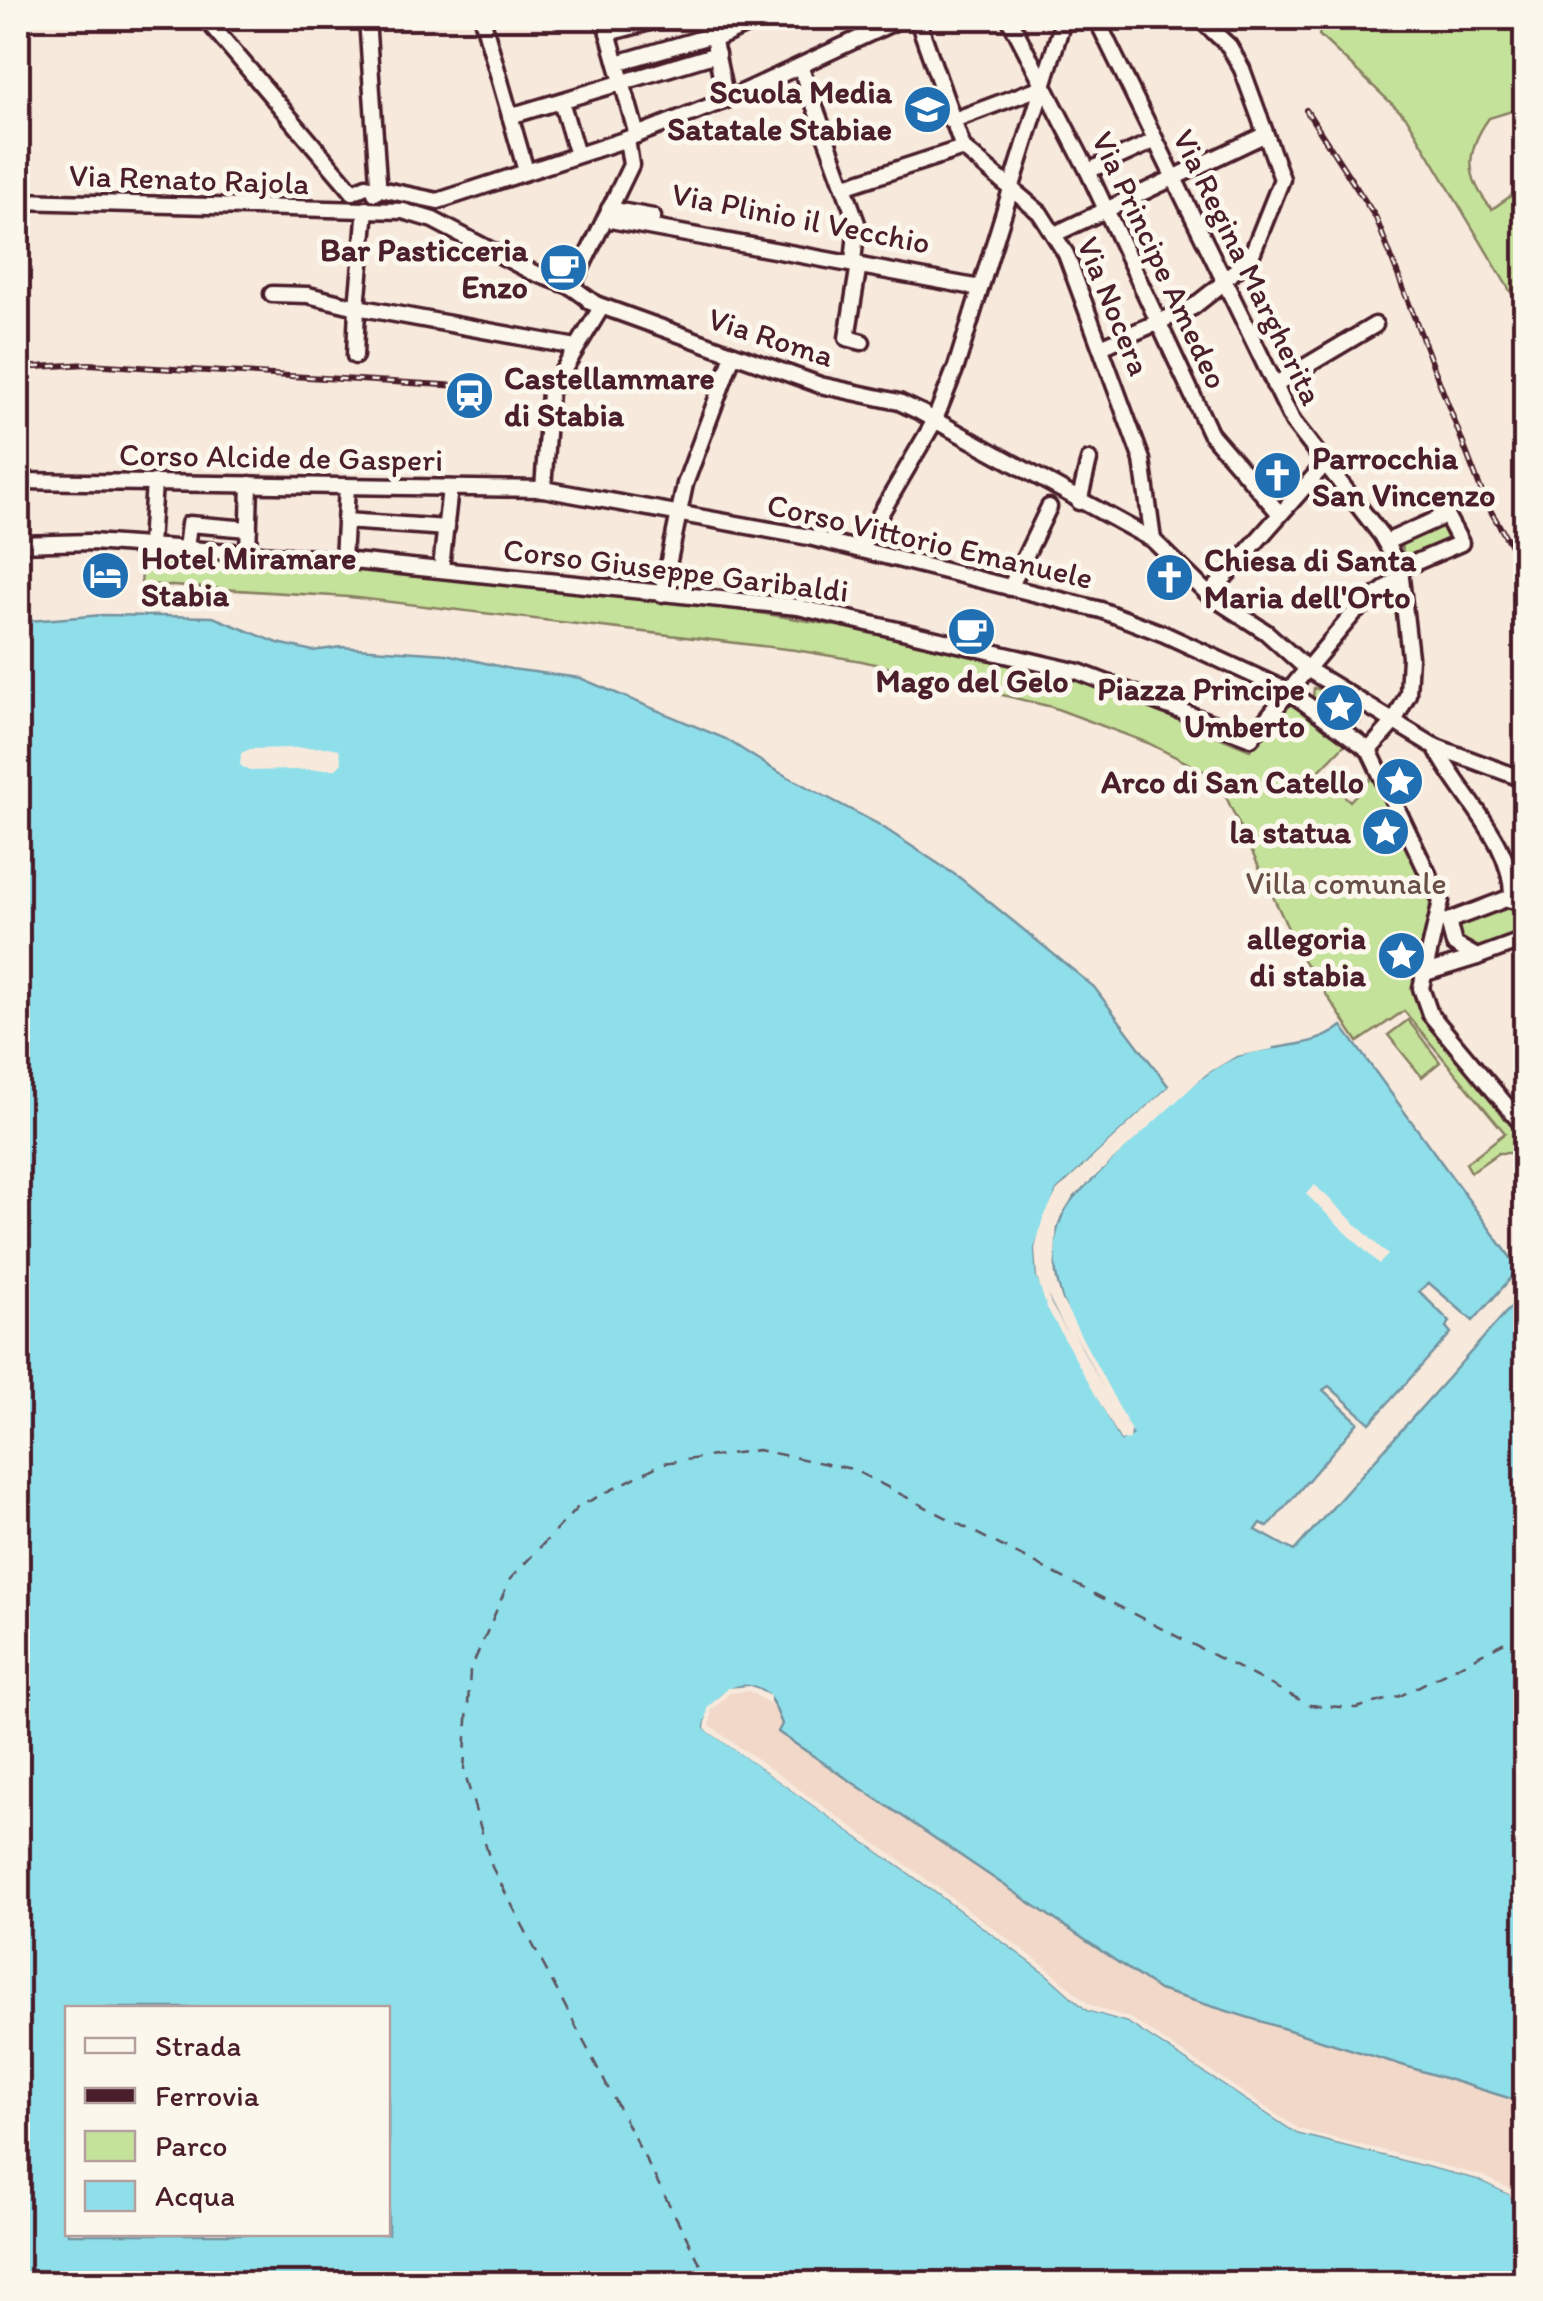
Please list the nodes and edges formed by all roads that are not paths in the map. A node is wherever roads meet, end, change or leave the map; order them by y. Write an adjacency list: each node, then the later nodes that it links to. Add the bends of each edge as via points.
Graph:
1 (206, 18): 35 (street, via 353,192 362,186)
2 (367, 18): 35 (street)
3 (482, 18): 22 (street)
4 (604, 18): 14 (street)
5 (665, 18): 14 (street)
6 (709, 18): 15 (street)
7 (762, 18): 15 (street)
8 (903, 18): 17 (street)
9 (917, 18): 23 (street, Via Nocera)
10 (1009, 18): 19 (street, Via Principe Amedeo)
11 (1064, 18): 19 (street)
12 (1096, 18): 26 (street, Via Regina Margherita)
13 (1199, 18): 24 (street, via 1230,46)
14 (608, 33): 16 (street)
15 (715, 43): 16 (street); 18 (street); 20 (street)
16 (617, 63): 18 (street)
17 (800, 66): 20 (street); 32 (street)
18 (622, 83): 21 (street); 25 (street)
19 (1042, 87): 23 (street); 30 (street, Via Principe Amedeo, via 1051,93); 33 (street)
20 (726, 100): 25 (street)
21 (561, 101): 22 (street); 28 (street)
22 (510, 116): 29 (street)
23 (951, 121): 27 (street, Via Nocera)
24 (1264, 136): 31 (street); 44 (street, via 1282,179 1250,260)
25 (632, 137): 28 (street); 40 (street, via 631,165)
26 (1154, 141): 30 (street); 31 (street, Via Regina Margherita)
27 (963, 148): 32 (street); 33 (street, Via Nocera)
28 (577, 155): 29 (street)
29 (526, 171): 37 (street)
30 (1088, 171): 38 (street, Via Principe Amedeo)
31 (1172, 178): 38 (street); 44 (street, Via Regina Margherita)
32 (846, 186): 43 (street, via 856,223)
33 (1013, 190): 42 (street, Via Nocera); 45 (street)
34 (405, 193): 35 (street); 37 (street); 39 (street)
35 (369, 199): 36 (street, Via Renato Rajola); 39 (street, Via Roma); 49 (street)
36 (18, 201)
37 (438, 201): 41 (street)
38 (1106, 209): 42 (street); 50 (street, Via Principe Amedeo)
39 (403, 211): 41 (street, Via Roma)
40 (607, 214): 43 (street, Via Plinio il Vecchio); 46 (street)
41 (433, 220): 46 (street, Via Roma)
42 (1055, 234): 54 (street, Via Nocera)
43 (855, 260): 45 (street, Via Plinio il Vecchio); 52 (street, via 846,338)
44 (1222, 283): 50 (street, via 1208,299); 57 (street, Via Regina Margherita)
45 (982, 284): 58 (street)
46 (572, 287): 48 (street, Via Roma)
47 (272, 294): 49 (street)
48 (596, 305): 53 (street); 55 (street, Via Roma)
49 (357, 307): 53 (street); 56 (street)
50 (1159, 324): 54 (street); 70 (street, Via Principe Amedeo, via 1210,433)
51 (1375, 325): 57 (street)
52 (862, 342)
53 (576, 347): 66 (street, via 550,392)
54 (1101, 347): 74 (street, Via Nocera, via 1142,460)
55 (733, 355): 58 (street, Via Roma, via 899,402); 69 (street)
56 (355, 356)
57 (1274, 385): 60 (street, Via Regina Margherita)
58 (934, 422): 67 (street, Via Roma); 79 (street)
59 (1089, 460): 67 (street)
60 (1324, 465): 70 (street); 75 (street, Via Regina Margherita)
61 (18, 481): 62 (street, Corso Alcide de Gasperi)
62 (154, 482): 63 (street, Corso Alcide de Gasperi); 77 (street)
63 (250, 484): 64 (street, Corso Alcide de Gasperi); 72 (street)
64 (347, 486): 65 (street, Corso Alcide de Gasperi); 71 (street)
65 (450, 488): 66 (street, Corso Alcide de Gasperi); 73 (street)
66 (543, 490): 69 (street, Corso Vittorio Emanuele)
67 (1078, 502): 74 (street, Via Roma)
68 (1049, 507): 84 (street)
69 (677, 513): 79 (street, Corso Vittorio Emanuele); 85 (street)
70 (1280, 514): 86 (street)
71 (345, 521): 73 (street); 81 (street)
72 (249, 528): 78 (street, via 190,524); 80 (street)
73 (446, 528): 82 (street)
74 (1153, 540): 86 (street, Via Roma)
75 (1386, 542): 83 (street, Via Regina Margherita); 83 (street, via 1446,515 1461,543)
76 (18, 544): 77 (street, Corso Giuseppe Garibaldi)
77 (150, 545): 78 (street, Corso Giuseppe Garibaldi)
78 (186, 549): 80 (street, Corso Giuseppe Garibaldi)
79 (860, 549): 84 (street, Corso Vittorio Emanuele)
80 (248, 553): 81 (street, Corso Giuseppe Garibaldi)
81 (343, 560): 82 (street, Corso Giuseppe Garibaldi)
82 (442, 568): 85 (street, Corso Giuseppe Garibaldi)
83 (1400, 574): 87 (street, via 1354,614); 89 (street, Via Regina Margherita, via 1410,657 1408,694)
84 (1010, 588): 88 (street, Corso Vittorio Emanuele, via 1101,610)
85 (662, 594): 88 (street, Corso Giuseppe Garibaldi, via 798,607 1079,672 1252,738)
86 (1209, 595): 87 (street, Via Roma)
87 (1308, 669): 88 (street); 89 (street)
88 (1290, 692): 91 (street)
89 (1394, 722): 90 (street); 91 (street)
90 (1434, 746): 92 (street); 93 (street, via 1496,846)
91 (1369, 750): 94 (street, via 1441,901)
92 (1526, 780)
93 (1519, 901): 94 (street)
94 (1443, 920): 96 (street, via 1454,944); 97 (street)
95 (1526, 939): 96 (street)
96 (1478, 956): 97 (street)
97 (1421, 981): 98 (street, via 1445,1036)
98 (1526, 1129)

